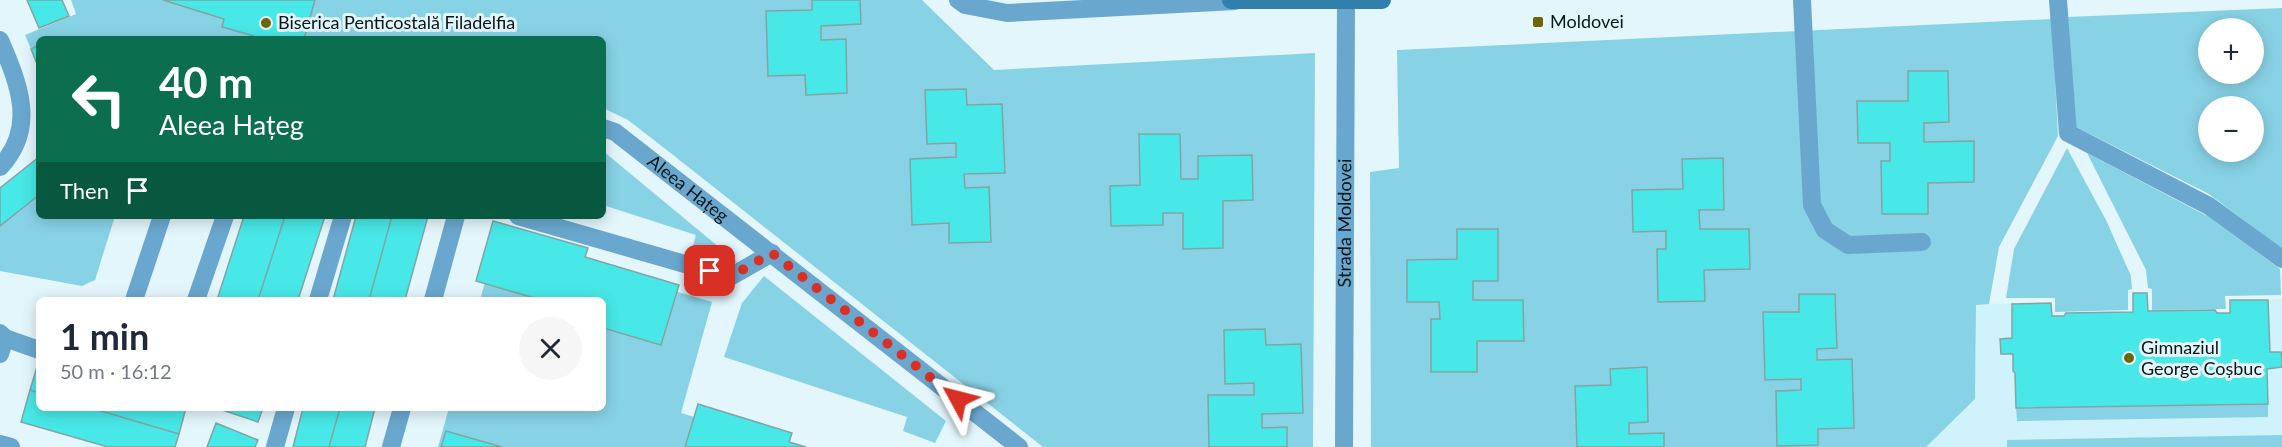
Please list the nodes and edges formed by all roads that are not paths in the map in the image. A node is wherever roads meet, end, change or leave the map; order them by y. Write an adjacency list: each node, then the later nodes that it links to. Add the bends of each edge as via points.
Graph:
1 (958, 0): 5 (street, via 965,5 1007,13)
2 (1382, 0): 6 (street)
3 (1803, 0): 15 (street, via 1812,205 1825,230 1848,245)
4 (2058, 0): 17 (street, via 2068,133 2209,206)
5 (1233, 1): 6 (street)
6 (1346, 1): 31 (street, Strada Moldovei)
7 (0, 40): 9 (street, via 23,121 21,135)
8 (606, 129): 16 (street, Aleea Hațeg)
9 (0, 167)
10 (161, 219): 18 (street)
11 (224, 219): 19 (street)
12 (341, 219): 20 (street)
13 (455, 219): 21 (street)
14 (528, 219): 16 (street, via 730,277)
15 (1922, 242)
16 (772, 253): 30 (street, Aleea Hațeg)
17 (2282, 259)
18 (135, 297)
19 (197, 297)
20 (319, 297)
21 (434, 297)
22 (2, 342): 23 (street)
23 (36, 349)
24 (285, 411): 28 (street)
25 (401, 411): 29 (street)
26 (0, 444): 27 (street)
27 (11, 447)
28 (275, 447)
29 (391, 447)
30 (1019, 447)
31 (1344, 447)

